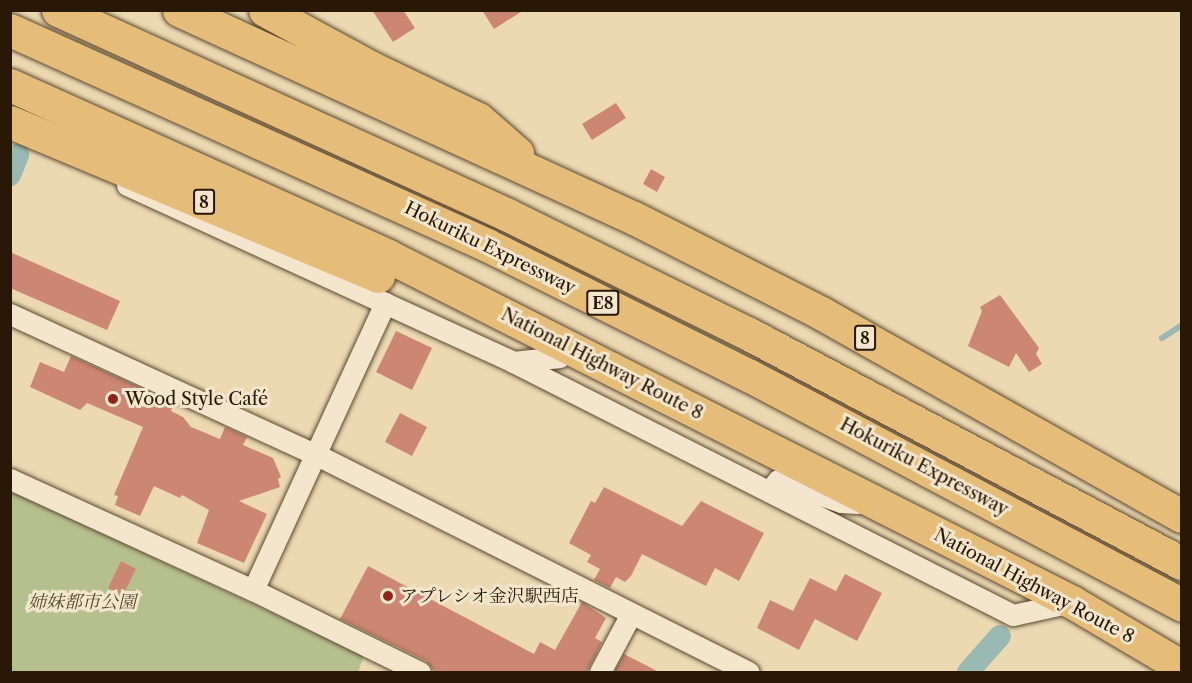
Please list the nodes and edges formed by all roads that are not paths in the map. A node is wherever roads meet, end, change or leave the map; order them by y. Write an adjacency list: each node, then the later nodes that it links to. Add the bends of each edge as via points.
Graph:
1 (58, 10): 18 (highway, Hokuriku Expressway / E8, via 508,215 749,334)
2 (265, 10): 7 (highway, 8, via 478,119)
3 (193, 16): 7 (highway, 8)
4 (10, 30): 21 (highway, Hokuriku Expressway / E8, via 487,245 750,376)
5 (10, 85): 12 (highway, National Highway Route 8 / 8, via 388,256)
6 (22, 126): 8 (street, via 151,199); 10 (highway, 8, via 345,261)
7 (540, 174): 17 (highway, 8, via 821,313)
8 (385, 303): 11 (street); 13 (street)
9 (10, 314): 13 (street)
10 (560, 357): 11 (street); 12 (highway, 8)
11 (513, 362): 15 (street)
12 (635, 380): 16 (highway, National Highway Route 8 / 8)
13 (317, 456): 19 (street); 22 (street)
14 (10, 479): 19 (street)
15 (770, 490): 16 (street, via 778,480 841,502); 20 (street, via 1013,615)
16 (879, 505): 20 (highway, National Highway Route 8 / 8)
17 (1182, 516)
18 (1182, 563)
19 (253, 590): 24 (street)
20 (1072, 602): 23 (highway, National Highway Route 8 / 8)
21 (1182, 605)
22 (631, 614): 25 (street); 26 (street)
23 (1182, 667)
24 (420, 672)
25 (600, 672)
26 (748, 672)

